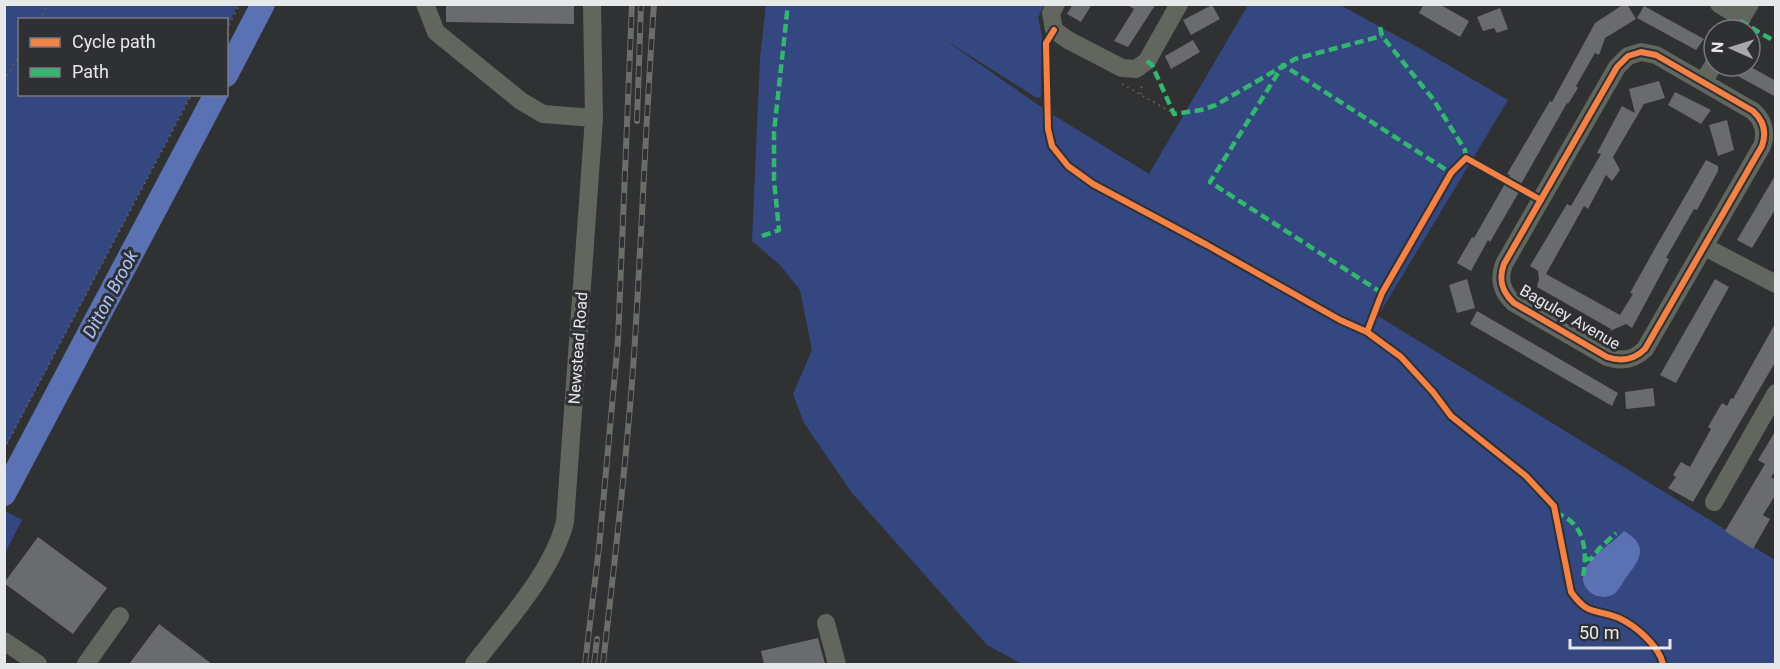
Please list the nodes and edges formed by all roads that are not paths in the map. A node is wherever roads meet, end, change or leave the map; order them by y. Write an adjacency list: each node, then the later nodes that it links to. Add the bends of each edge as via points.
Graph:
1 (425, 4): 9 (street, via 436,32 521,101 543,114)
2 (592, 4): 9 (street, Newstead Road)
3 (1056, 4): 4 (street, via 1051,13 1054,30 1122,68 1136,69 1147,61)
4 (1179, 4)
5 (1719, 4): 6 (street)
6 (1742, 18)
7 (1705, 78): 8 (street)
8 (1703, 82): 10 (street, Baguley Avenue, via 1753,111 1765,134); 10 (street, Baguley Avenue, via 1649,52 1622,61 1504,264 1500,279 1504,292 1515,303 1607,357 1627,360 1645,349)
9 (594, 118): 19 (street, Newstead Road, via 565,522 547,567)
10 (1705, 247): 11 (street)
11 (1776, 284)
12 (1776, 393): 13 (street)
13 (1724, 494)
14 (120, 616): 18 (street)
15 (826, 623): 20 (street)
16 (4, 641): 17 (street)
17 (31, 663)
18 (86, 664)
19 (474, 664)
20 (837, 664)

